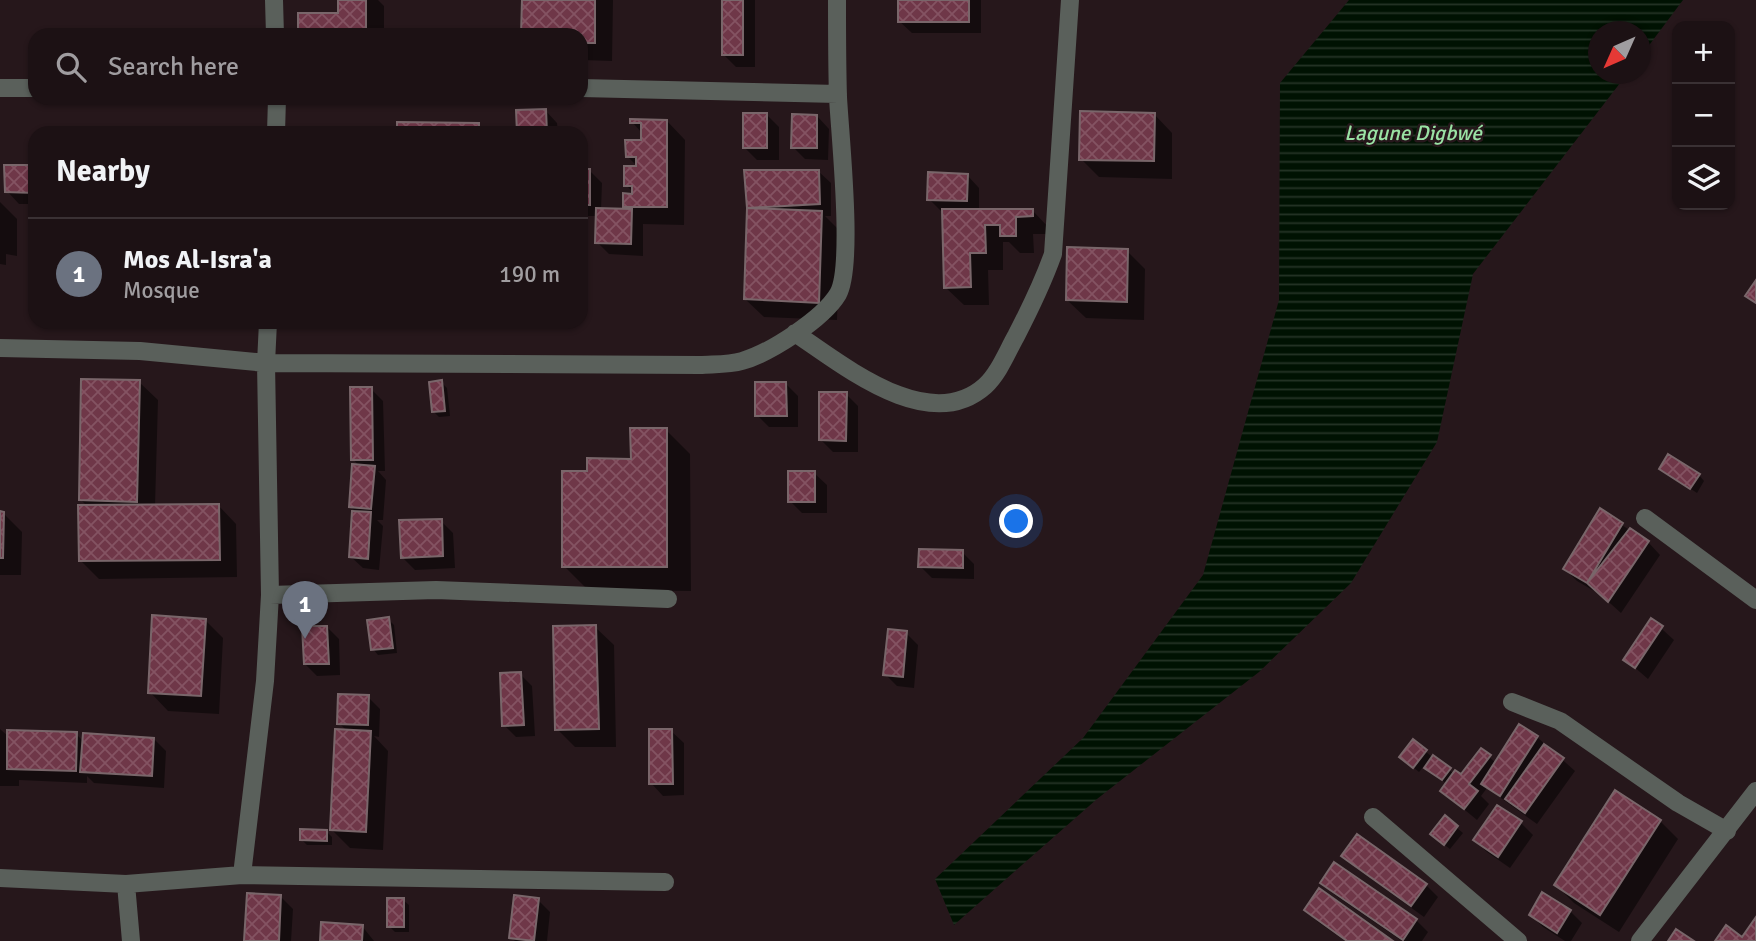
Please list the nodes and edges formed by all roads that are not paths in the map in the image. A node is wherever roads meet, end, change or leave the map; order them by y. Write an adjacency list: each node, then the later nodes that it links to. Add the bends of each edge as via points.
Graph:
1 (274, 0): 4 (street)
2 (837, 0): 8 (street)
3 (1070, 0): 12 (street, via 1054,254 1019,330 986,385 965,400 941,404 914,401 887,391)
4 (275, 28)
5 (0, 88): 6 (street)
6 (28, 88)
7 (588, 88): 8 (street)
8 (838, 94): 12 (street, via 845,274 838,294)
9 (277, 105): 10 (street)
10 (276, 126)
11 (268, 329): 14 (street)
12 (795, 333): 14 (street, via 771,350 740,362 700,365)
13 (0, 348): 14 (street, via 140,352)
14 (266, 363): 16 (street)
15 (1645, 518): 18 (street)
16 (270, 595): 17 (street, via 436,590); 23 (street, via 265,681)
17 (668, 598)
18 (1756, 600)
19 (1512, 702): 22 (street, via 1560,721 1678,803)
20 (1756, 791): 22 (street)
21 (1373, 817): 28 (street)
22 (1727, 831): 29 (street)
23 (242, 875): 25 (street); 26 (street)
24 (0, 878): 26 (street)
25 (665, 882)
26 (125, 884): 27 (street)
27 (131, 941)
28 (1518, 941)
29 (1640, 941)

